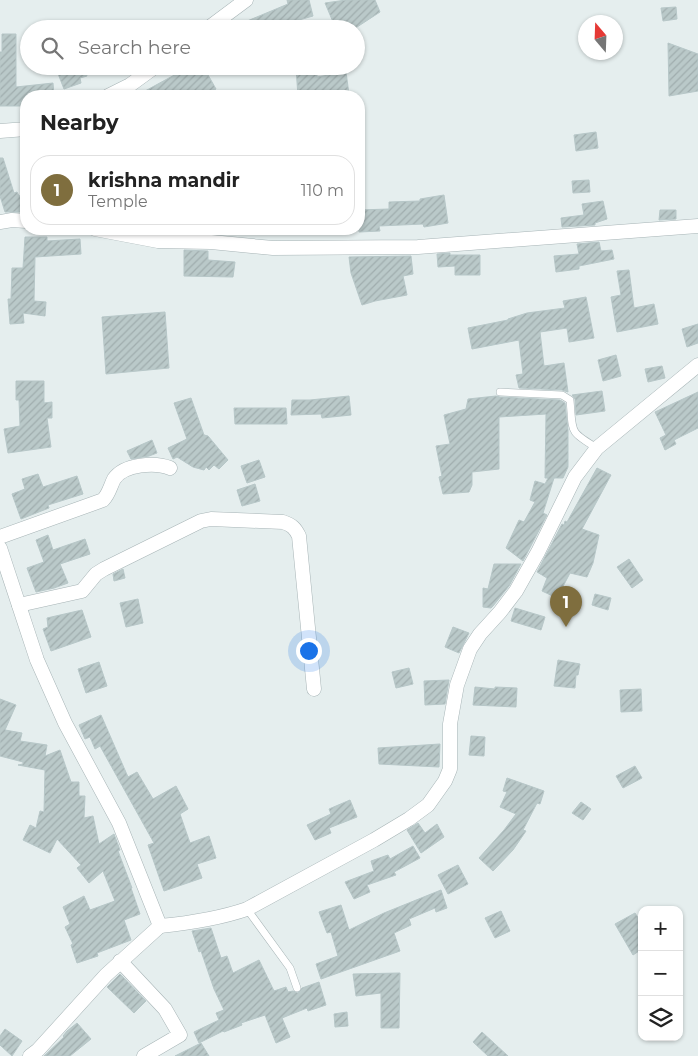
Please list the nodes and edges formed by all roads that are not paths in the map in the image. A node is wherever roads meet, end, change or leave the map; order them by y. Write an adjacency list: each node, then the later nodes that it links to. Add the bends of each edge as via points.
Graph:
1 (246, 0): 2 (street)
2 (219, 20)
3 (144, 75): 4 (street)
4 (120, 90)
5 (20, 129): 6 (street)
6 (0, 131)
7 (20, 221): 8 (street)
8 (0, 222)
9 (698, 226): 10 (street, via 418,247 273,248 158,241)
10 (126, 235)
11 (698, 365): 13 (street)
12 (500, 392): 13 (lane, via 562,395 570,400 573,431)
13 (597, 448): 19 (street, via 575,477 516,591 470,649 450,724 450,769 438,792 428,805 409,819)
14 (170, 468): 15 (street, via 153,464 127,470 114,480 103,500)
15 (0, 537)
16 (0, 548): 17 (street)
17 (19, 606): 18 (street, via 82,591 104,569 201,521 283,522 296,529 299,536); 20 (street, via 37,660 65,724 119,822)
18 (314, 689)
19 (247, 909): 20 (street, via 205,921); 22 (lane, via 290,968)
20 (160, 926): 21 (street)
21 (120, 962): 23 (street); 24 (street, via 165,1010 180,1035)
22 (297, 988)
23 (30, 1056)
24 (144, 1056)

